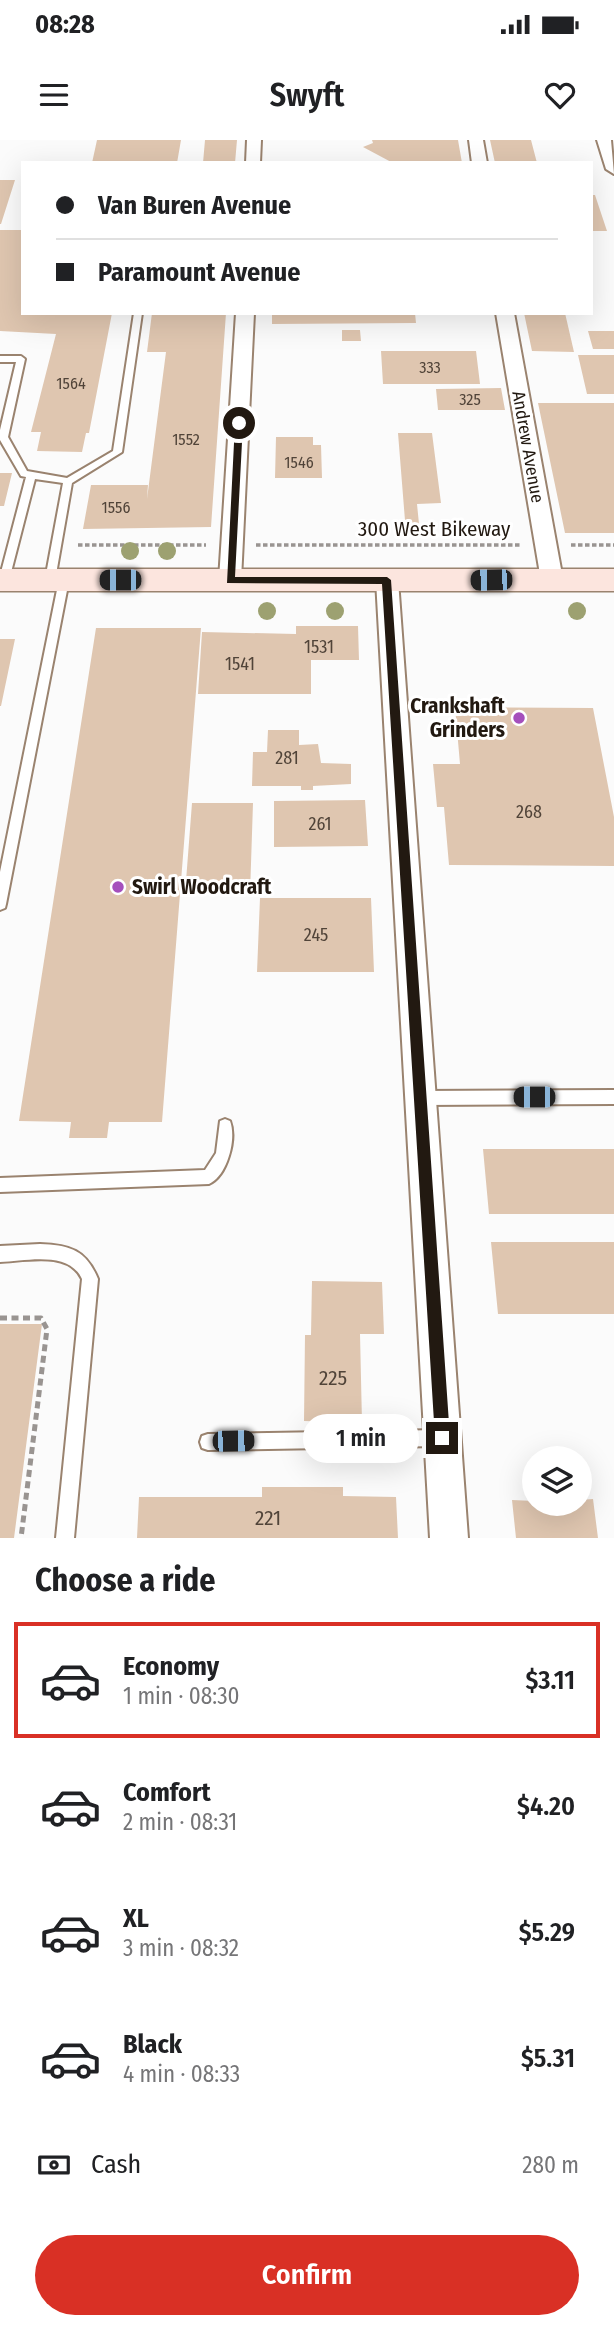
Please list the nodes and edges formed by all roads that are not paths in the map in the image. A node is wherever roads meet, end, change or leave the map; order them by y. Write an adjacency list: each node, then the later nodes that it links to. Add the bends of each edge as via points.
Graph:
1 (254, 140): 4 (street)
2 (476, 140): 5 (street)
3 (604, 140): 6 (street)
4 (253, 161)
5 (480, 161)
6 (614, 169)
7 (138, 315): 12 (lane, via 117,452)
8 (245, 315): 15 (street)
9 (505, 315): 17 (street, Andrew Avenue)
10 (0, 359): 11 (lane, via 21,359 3,437 24,474)
11 (31, 475): 12 (lane); 13 (lane)
12 (68, 481): 14 (lane, via 57,545)
13 (2, 580): 14 (main road)
14 (57, 580): 15 (main road); 19 (lane)
15 (230, 580): 16 (main road)
16 (387, 580): 17 (main road); 21 (street)
17 (552, 580): 18 (main road)
18 (614, 580)
19 (0, 904)
20 (614, 1097): 21 (lane)
21 (420, 1098): 25 (street)
22 (225, 1126): 23 (lane, via 223,1155 209,1177)
23 (0, 1185)
24 (0, 1254): 27 (lane, via 67,1254 87,1266 90,1279)
25 (442, 1438): 26 (lane); 28 (street)
26 (208, 1442)
27 (65, 1538)
28 (449, 1538)

